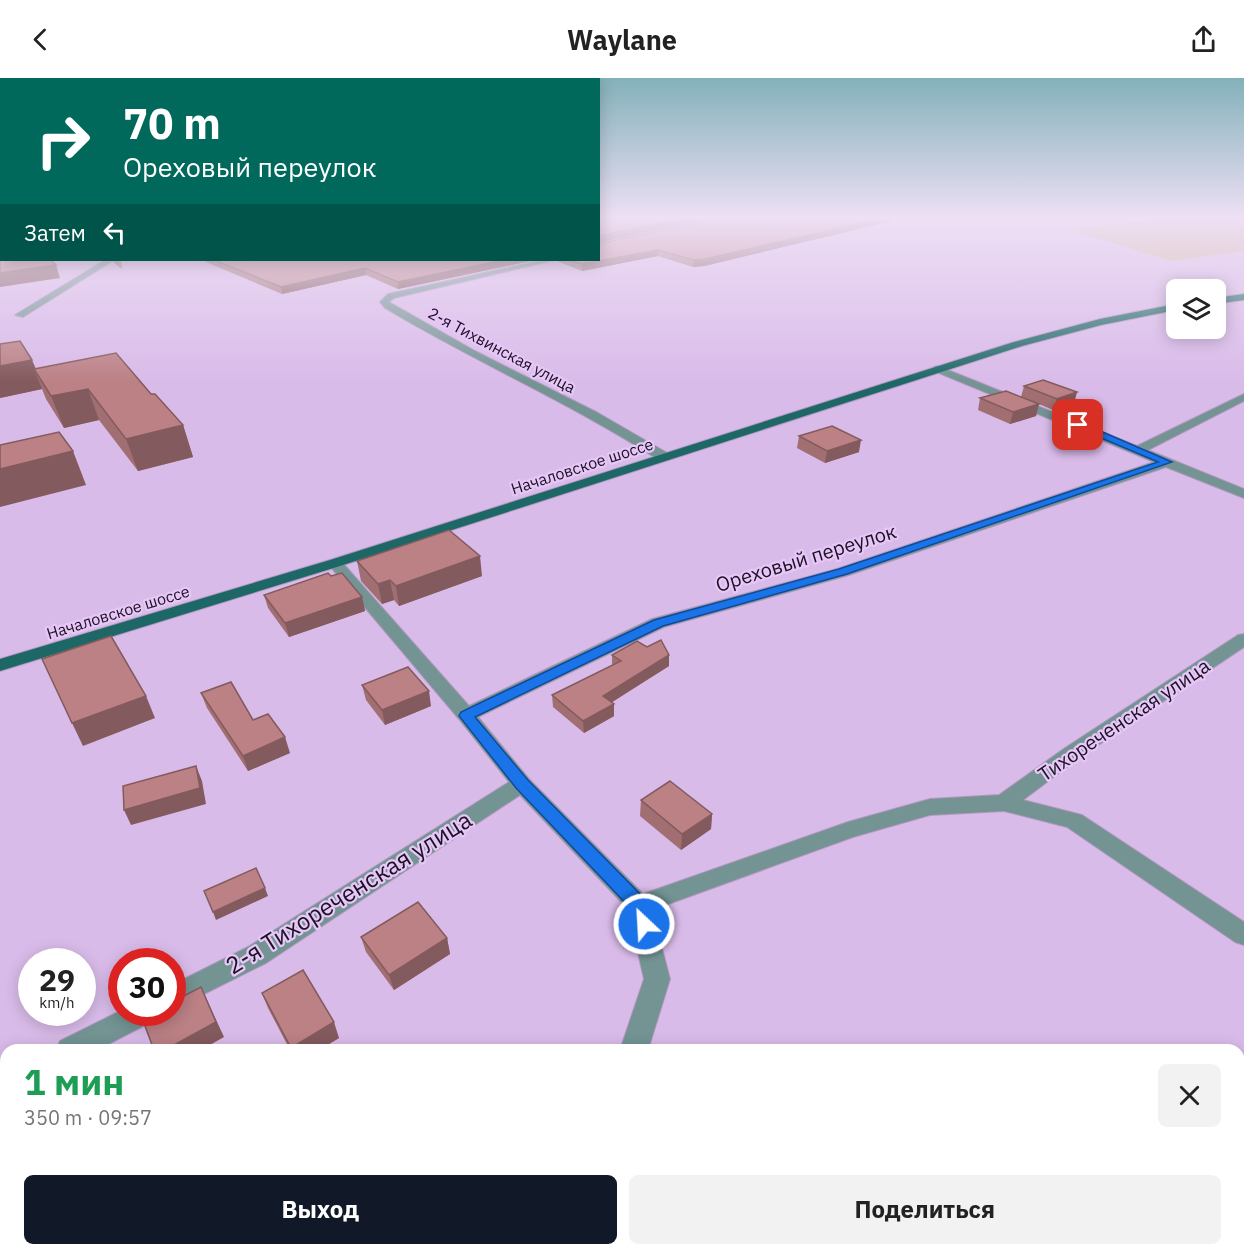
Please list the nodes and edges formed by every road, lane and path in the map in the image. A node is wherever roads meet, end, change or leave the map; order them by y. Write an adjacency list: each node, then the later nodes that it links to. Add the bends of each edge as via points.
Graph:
1 (90, 272): 6 (street)
2 (498, 272): 10 (street, 2-я Тихвинская улица, via 391,296 384,302 470,352 635,437)
3 (1244, 297): 4 (main road)
4 (1226, 299)
5 (1166, 309): 7 (main road, Началовское шоссе, via 1100,322)
6 (20, 315)
7 (938, 369): 9 (street); 10 (main road, Началовское шоссе)
8 (1244, 398): 9 (street)
9 (1139, 450): 11 (street)
10 (664, 457): 13 (main road, Началовское шоссе)
11 (1167, 462): 12 (street); 16 (street, Ореховый переулок, via 843,572 658,623)
12 (1244, 494)
13 (335, 562): 15 (main road, Началовское шоссе); 16 (street)
14 (1244, 639): 18 (street, Тихореченская улица)
15 (0, 665)
16 (466, 716): 17 (street)
17 (522, 784): 19 (street); 21 (street, 2-я Тихореченская улица, via 257,955)
18 (1004, 803): 19 (street, via 930,807 848,830); 20 (street, via 1074,821)
19 (639, 905): 24 (street, via 657,979)
20 (1244, 935)
21 (186, 991)
22 (117, 1026): 23 (street)
23 (82, 1044)
24 (636, 1044)

